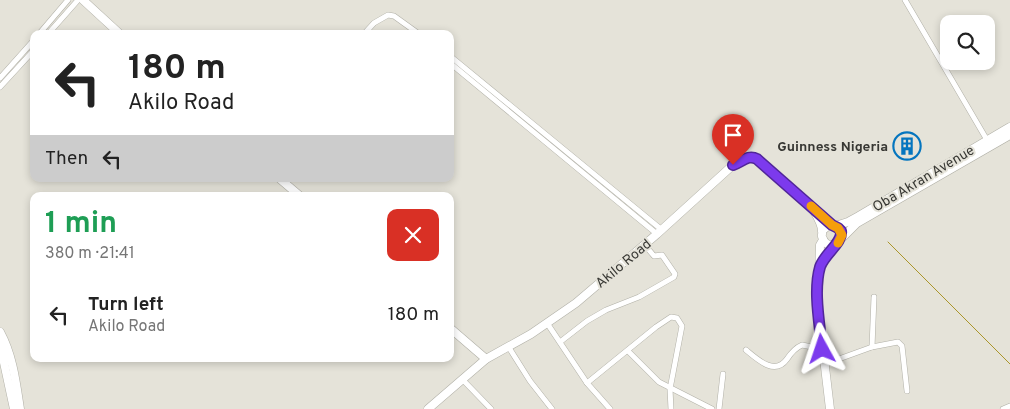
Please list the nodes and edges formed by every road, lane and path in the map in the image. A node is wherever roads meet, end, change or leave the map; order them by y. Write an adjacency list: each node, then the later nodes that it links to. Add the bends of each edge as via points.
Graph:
1 (68, 0): 5 (street)
2 (78, 0): 6 (street)
3 (83, 0): 7 (street)
4 (905, 0): 19 (street)
5 (42, 30)
6 (52, 30)
7 (116, 30)
8 (368, 30): 9 (street, via 388,15)
9 (413, 30)
10 (30, 44): 14 (street)
11 (30, 54): 15 (street)
12 (454, 60): 16 (street)
13 (454, 66): 16 (street)
14 (0, 78)
15 (0, 87)
16 (489, 92): 25 (street)
17 (1010, 127): 19 (street, Oba Akran Avenue)
18 (1010, 135): 27 (street, Oba Akran Avenue, via 857,223)
19 (987, 140): 23 (street, Oba Akran Avenue, via 864,214)
20 (284, 182): 21 (street)
21 (295, 192)
22 (810, 205): 23 (street, Akilo Road); 24 (street, Akilo Road); 25 (street, Akilo Road, via 757,159 750,157 733,165)
23 (833, 225): 24 (street); 27 (street, via 841,231)
24 (822, 230): 26 (street)
25 (659, 232): 28 (street, Akilo Road)
26 (823, 240): 27 (street, via 827,244); 29 (street, via 820,245)
27 (838, 242): 29 (street, Oba Akran Avenue)
28 (644, 244): 31 (street, Akilo Road, via 576,303); 34 (street, via 654,256 664,256 674,277 639,297 606,310)
29 (821, 266): 38 (street, via 818,308)
30 (874, 297): 37 (street)
31 (547, 323): 34 (street); 36 (street, Akilo Road)
32 (454, 331): 41 (street)
33 (0, 332): 50 (street, via 14,373)
34 (560, 342): 45 (street)
35 (0, 344): 49 (street)
36 (508, 346): 41 (street, Akilo Road); 53 (street)
37 (872, 347): 42 (street); 47 (street, via 900,343)
38 (822, 349): 39 (street, via 799,346 778,367); 42 (street)
39 (746, 350)
40 (628, 351): 45 (street); 46 (street); 46 (street, via 664,321 677,318 682,326)
41 (486, 359): 44 (street, Akilo Road)
42 (825, 364): 58 (street)
43 (723, 374): 57 (street)
44 (461, 378): 51 (street, Akilo Road); 52 (street)
45 (587, 383): 54 (street)
46 (670, 389): 55 (street); 56 (street)
47 (906, 391)
48 (1010, 406): 59 (street)
49 (14, 409)
50 (20, 409)
51 (428, 409)
52 (491, 409)
53 (552, 409)
54 (610, 409)
55 (671, 409)
56 (712, 409)
57 (719, 409)
58 (830, 409)
59 (1004, 409)

